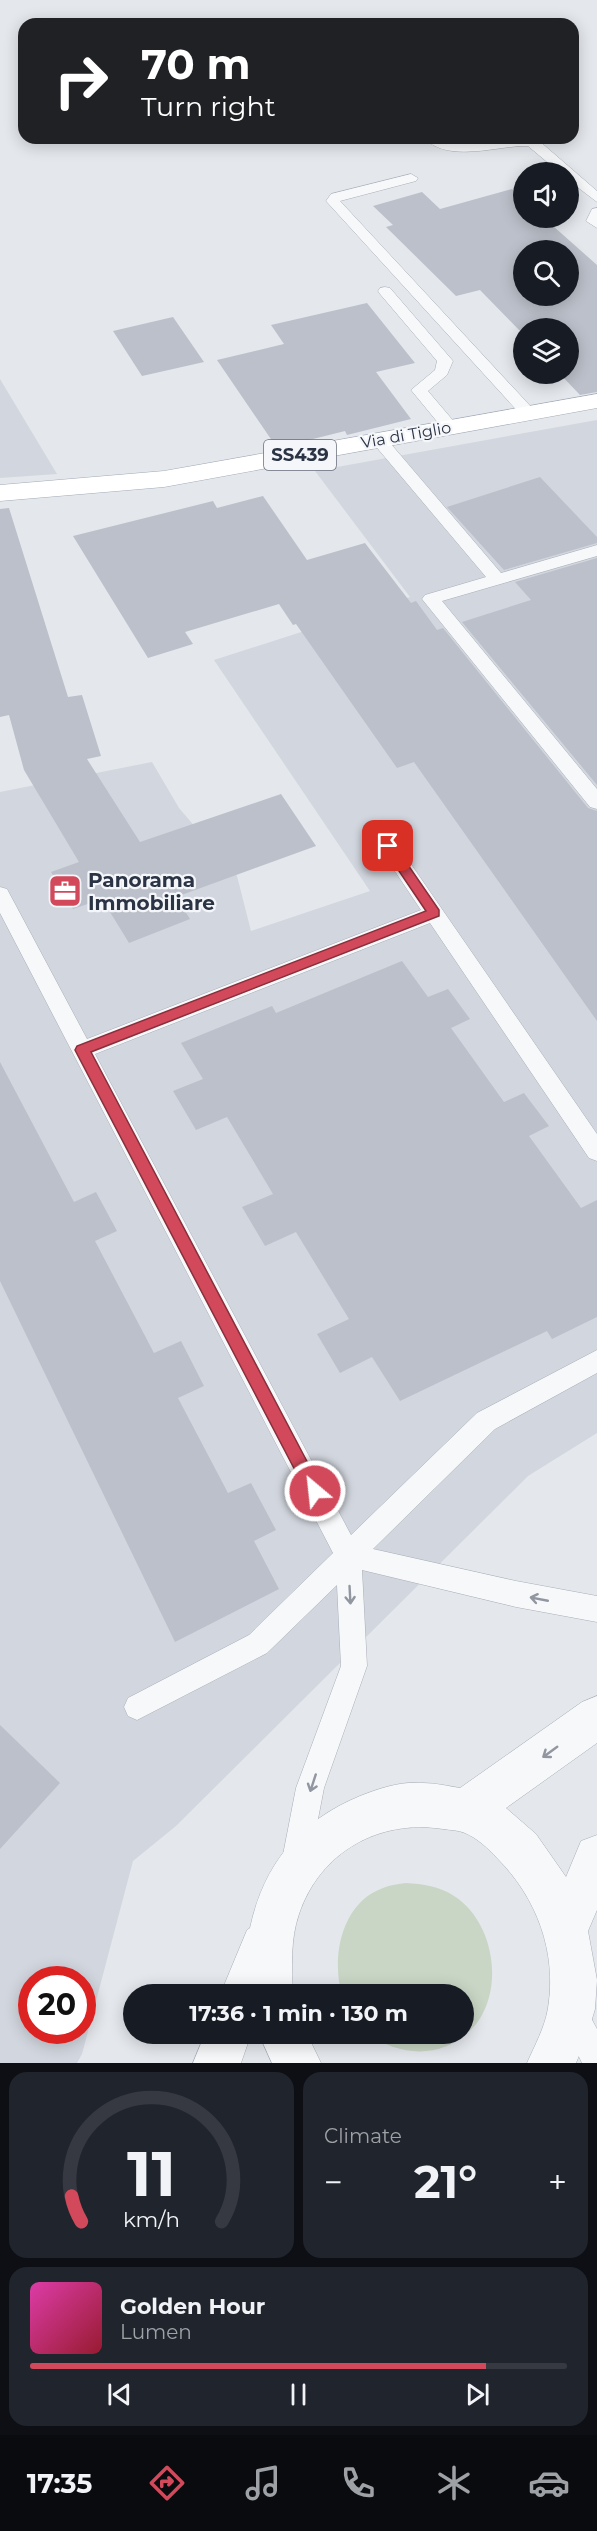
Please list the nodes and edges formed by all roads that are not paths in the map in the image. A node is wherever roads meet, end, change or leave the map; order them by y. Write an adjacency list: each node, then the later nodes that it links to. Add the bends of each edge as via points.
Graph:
1 (444, 144): 2 (lane, via 465,148)
2 (510, 144)
3 (534, 144): 5 (lane)
4 (411, 178): 10 (lane, via 333,201)
5 (597, 198)
6 (597, 212): 7 (lane, via 593,221)
7 (597, 224)
8 (385, 291): 11 (lane, via 445,362 442,372 419,390)
9 (597, 401): 10 (main road, Via di Tiglio / SS439)
10 (528, 413): 11 (main road, Via di Tiglio / SS439)
11 (450, 428): 12 (main road, Via di Tiglio / SS439)
12 (379, 440): 13 (main road, Via di Tiglio / SS439, via 164,479); 15 (lane)
13 (0, 493)
14 (597, 550): 15 (lane)
15 (497, 579): 16 (lane, via 431,599)
16 (597, 802)
17 (388, 846): 19 (lane)
18 (0, 894): 20 (lane)
19 (434, 913): 20 (lane); 21 (lane)
20 (82, 1050): 23 (lane)
21 (597, 1152)
22 (597, 1361): 23 (lane, via 486,1421)
23 (348, 1554): 24 (lane, one-way to 23); 25 (lane, via 258,1644); 29 (lane, one-way to 29, via 354,1666 310,1788)
24 (597, 1609)
25 (137, 1707)
26 (597, 1717): 27 (street, one-way to 27)
27 (465, 1811): 29 (street, via 418,1805 370,1812 327,1836); 31 (street, via 503,1834 539,1871)
28 (597, 1857): 31 (street)
29 (293, 1873): 30 (street)
30 (273, 1922): 32 (street); 33 (street)
31 (567, 1927): 34 (street, via 573,1971)
32 (248, 1984)
33 (268, 1984)
34 (571, 2008): 37 (lane); 40 (street, via 564,2037)
35 (224, 2044): 38 (street)
36 (287, 2044): 39 (street)
37 (597, 2061)
38 (217, 2063)
39 (297, 2063)
40 (550, 2063)

